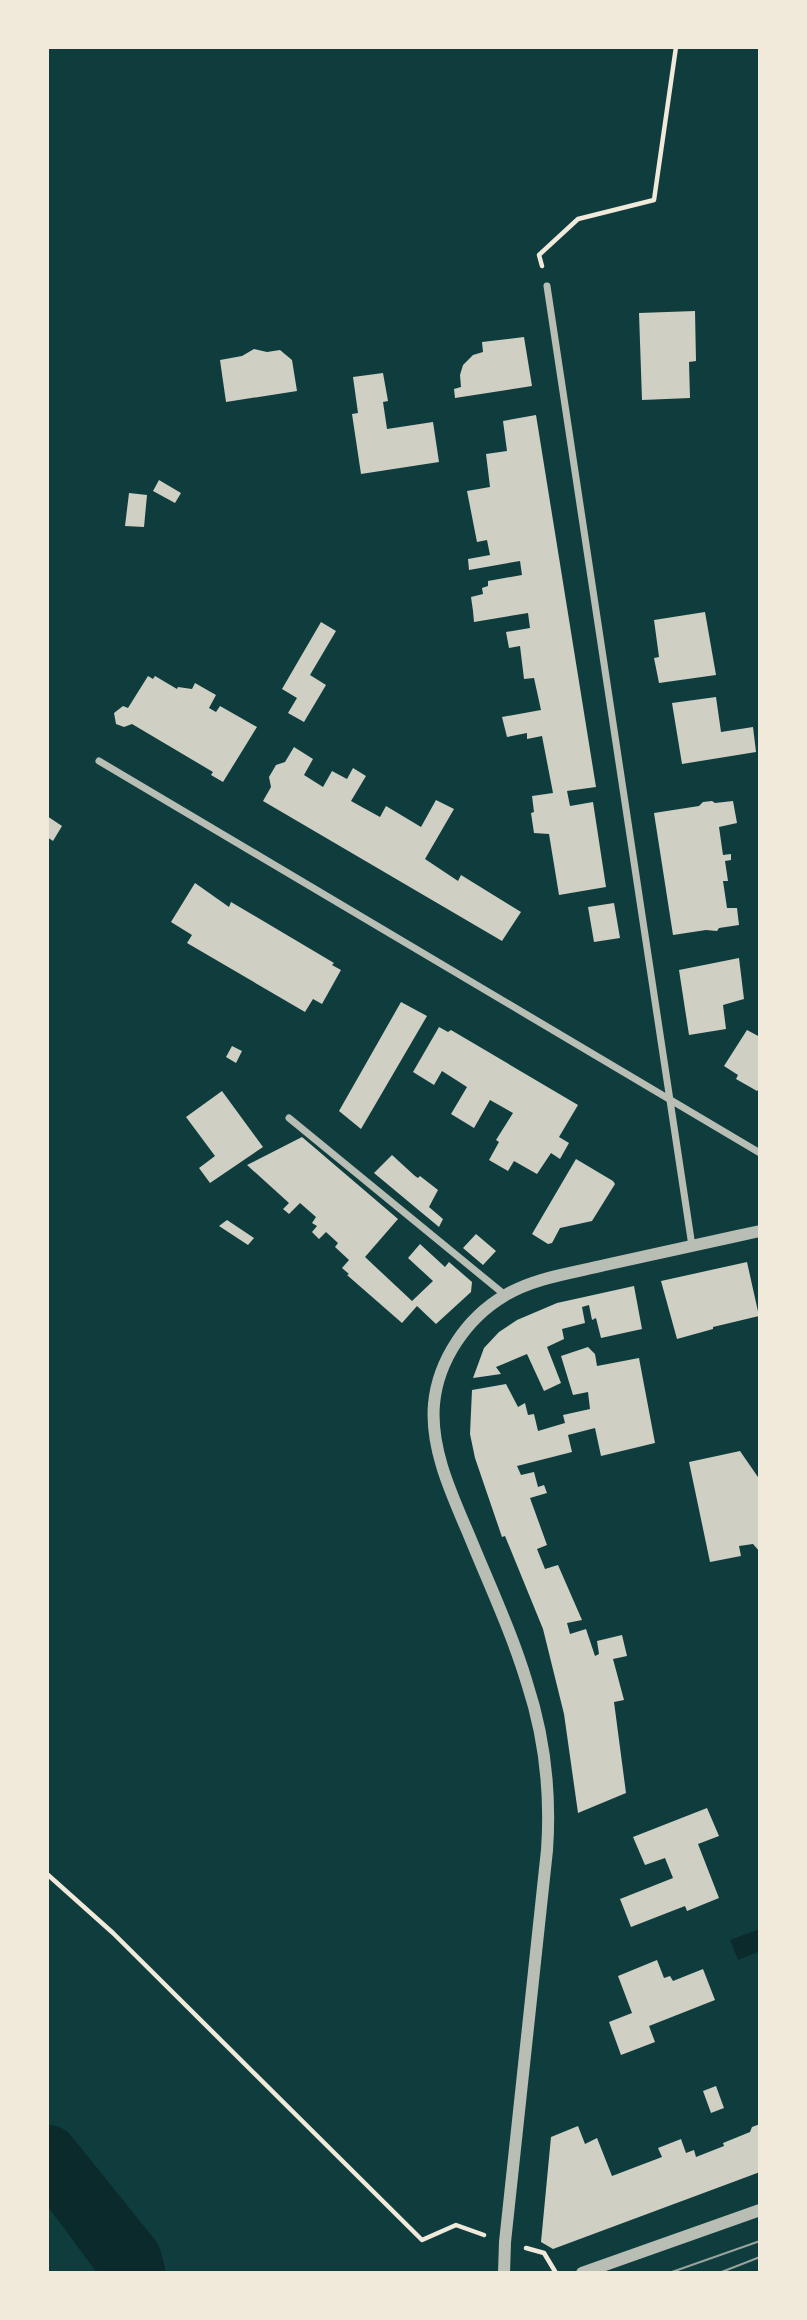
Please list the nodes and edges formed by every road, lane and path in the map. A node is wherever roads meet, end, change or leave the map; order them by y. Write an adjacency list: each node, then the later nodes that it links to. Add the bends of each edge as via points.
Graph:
1 (676, 47): 2 (path, via 654,200 578,219 539,256)
2 (547, 286): 4 (street)
3 (99, 761): 4 (street)
4 (670, 1101): 6 (street); 8 (street)
5 (289, 1118): 9 (street)
6 (760, 1153)
7 (760, 1231): 8 (street)
8 (692, 1246): 9 (street, via 558,1276)
9 (505, 1295): 12 (street, via 471,1323 457,1342 446,1361 434,1404 446,1479 524,1672 547,1776 547,1850)
10 (47, 1874): 12 (path, via 113,1933 422,2239 456,2225)
11 (760, 2210): 15 (street)
12 (505, 2242): 13 (street); 14 (path, via 544,2253)
13 (504, 2273)
14 (556, 2273)
15 (582, 2273)

